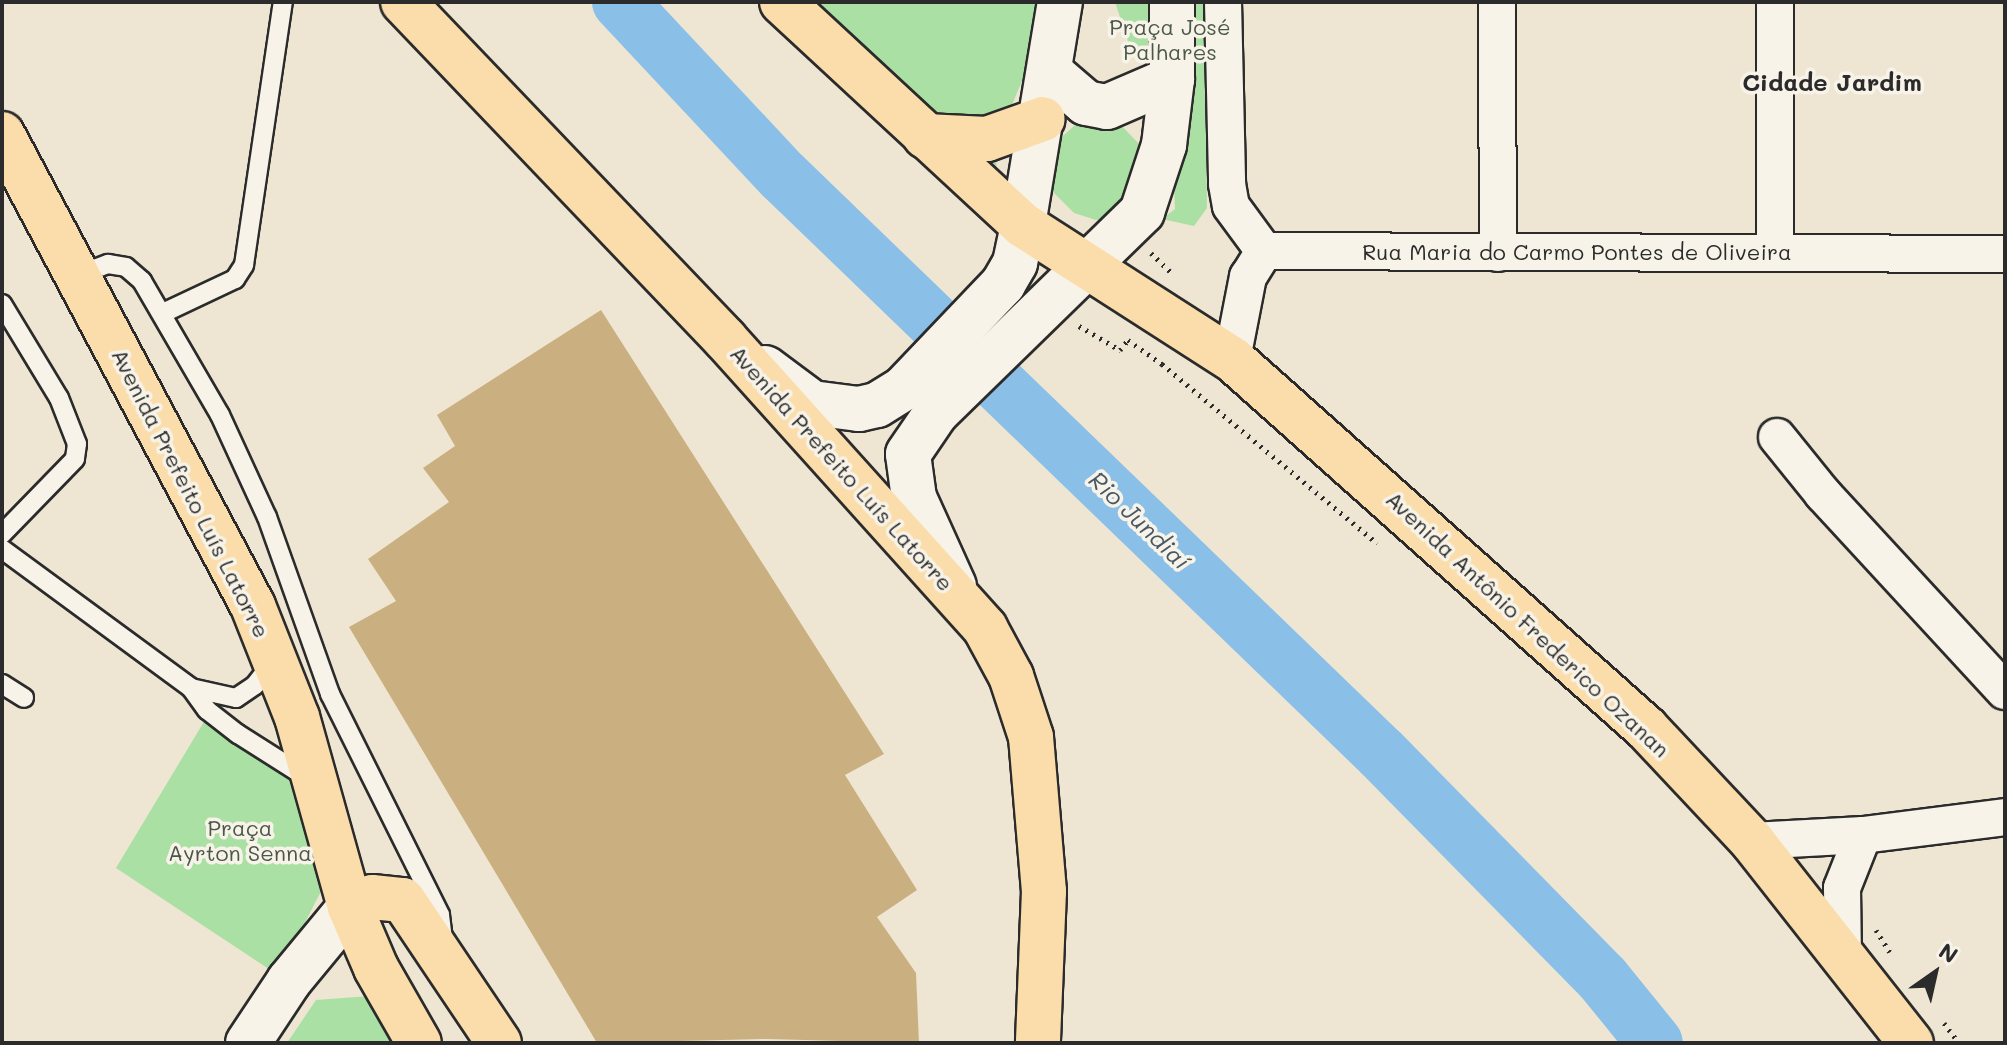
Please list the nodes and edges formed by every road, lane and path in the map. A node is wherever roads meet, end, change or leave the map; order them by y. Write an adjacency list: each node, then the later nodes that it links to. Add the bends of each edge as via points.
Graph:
1 (283, 2): 23 (lane, via 244,265 235,279)
2 (403, 2): 24 (main road, Avenida Prefeito Luís Latorre)
3 (782, 2): 13 (main road)
4 (1060, 2): 9 (street)
5 (1172, 2): 10 (street)
6 (1223, 2): 15 (street, via 1231,206)
7 (1497, 2): 16 (street)
8 (1775, 2): 17 (street)
9 (1051, 73): 10 (street, via 1086,103 1107,107); 11 (street)
10 (1172, 79): 19 (street, via 1164,145 1142,212)
11 (1043, 119): 13 (main road, via 987,139); 14 (street)
12 (2, 134): 20 (main road, Avenida Prefeito Luís Latorre)
13 (925, 136): 14 (main road)
14 (1023, 225): 19 (main road, Avenida Antônio Frederico Ozanan); 26 (street, via 1015,263 1003,284)
15 (1264, 251): 16 (street, Rua Maria do Carmo Pontes de Oliveira); 25 (street, via 1248,277)
16 (1498, 253): 17 (street, Rua Maria do Carmo Pontes de Oliveira)
17 (1775, 253): 18 (street, Rua Maria do Carmo Pontes de Oliveira)
18 (2005, 254)
19 (1086, 266): 22 (street); 25 (main road, Avenida Antônio Frederico Ozanan)
20 (79, 275): 23 (lane, via 108,264 126,267); 32 (main road, Avenida Prefeito Luís Latorre, via 253,606)
21 (2, 304): 28 (lane, via 59,398 77,444 75,459)
22 (1043, 310): 26 (street); 29 (path, via 1120,350 1128,340)
23 (163, 313): 43 (lane, via 220,415 267,517 330,694 440,915)
24 (725, 339): 26 (street, via 812,403 859,409); 31 (main road, Avenida Prefeito Luís Latorre)
25 (1232, 359): 40 (main road, Avenida Antônio Frederico Ozanan, via 1646,728)
26 (920, 400): 31 (street, via 907,476)
27 (1777, 437): 35 (street)
28 (2, 534)
29 (1381, 545)
30 (2, 549): 34 (lane)
31 (961, 600): 50 (main road, Avenida Prefeito Luís Latorre, via 985,628 1011,676 1031,737 1044,891)
32 (274, 659): 34 (lane, via 255,685 236,698); 37 (main road, Avenida Prefeito Luís Latorre)
33 (2, 684): 36 (lane)
34 (191, 688): 37 (lane, via 207,710 238,734)
35 (2005, 691)
36 (24, 698)
37 (317, 784): 41 (main road, Avenida Prefeito Luís Latorre)
38 (2005, 817): 39 (street)
39 (1863, 835): 40 (street); 44 (street, via 1842,888)
40 (1752, 841): 44 (main road, Avenida Antônio Frederico Ozanan)
41 (350, 907): 43 (main road, via 372,897 403,900); 47 (street, via 289,981); 48 (main road, Avenida Prefeito Luís Latorre, via 376,968)
42 (1874, 925): 45 (path)
43 (444, 955): 49 (main road)
44 (1843, 960): 46 (main road, Avenida Antônio Frederico Ozanan)
45 (1897, 961)
46 (1926, 1031): 51 (path)
47 (248, 1043)
48 (419, 1043)
49 (499, 1043)
50 (1038, 1043)
51 (1959, 1043)

